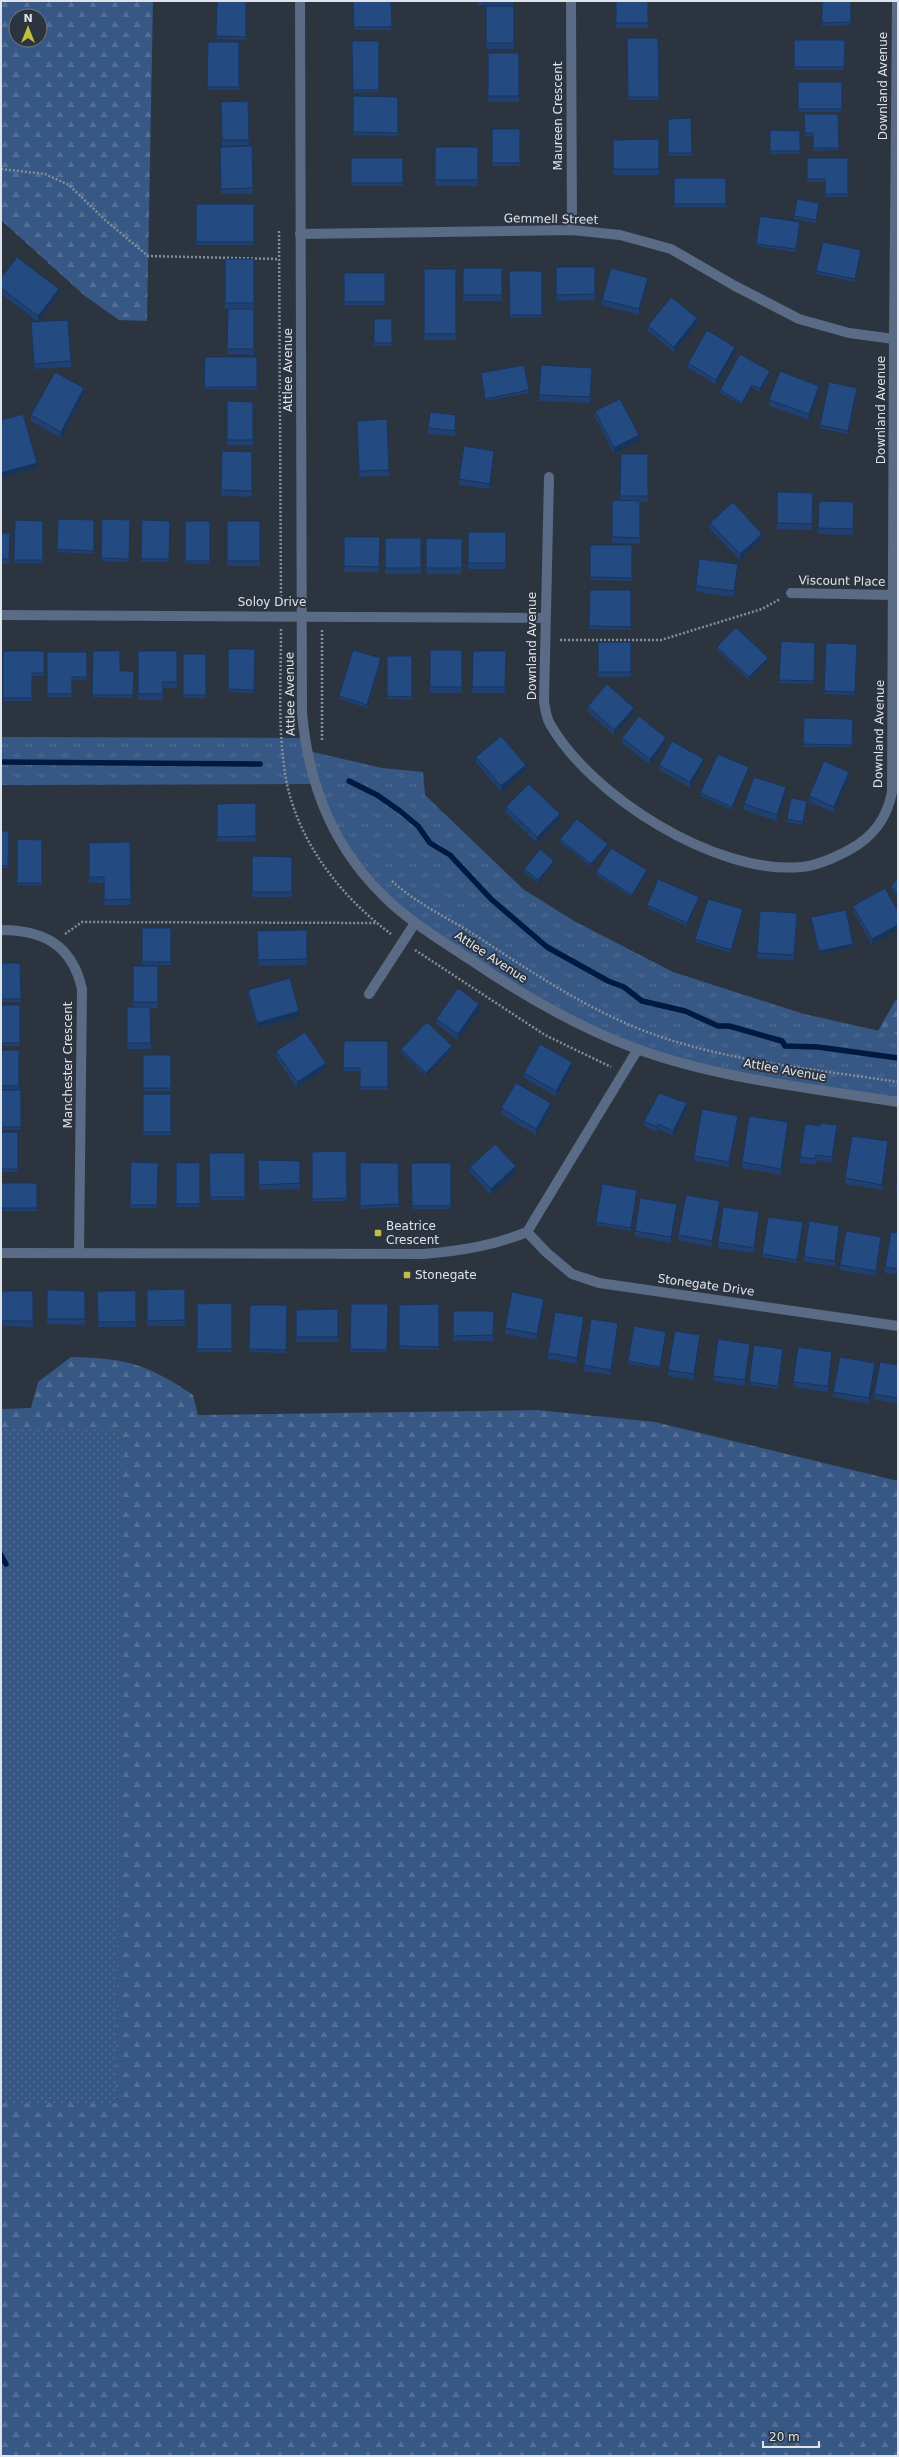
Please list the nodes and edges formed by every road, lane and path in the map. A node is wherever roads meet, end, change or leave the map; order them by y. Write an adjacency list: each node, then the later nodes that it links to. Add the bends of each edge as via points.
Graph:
1 (300, 1): 6 (street, Attlee Avenue)
2 (571, 1): 5 (street, Maureen Crescent)
3 (897, 1): 8 (street, Downland Avenue)
4 (1, 169): 7 (path, via 45,174 69,185 148,256)
5 (572, 230): 6 (street, Gemmell Street); 8 (street, Gemmell Street, via 620,235 671,249 799,319 849,333)
6 (300, 234): 13 (street, Attlee Avenue)
7 (279, 259)
8 (896, 339): 11 (street, Downland Avenue)
9 (548, 477): 15 (street, Downland Avenue)
10 (791, 593): 11 (street, Viscount Place); 16 (path, via 762,610 661,640)
11 (893, 595): 16 (street, Downland Avenue, via 892,780 889,807 874,832 861,843 825,861 802,867 784,868 758,864 712,853 643,814 596,778 562,741 549,722 544,700)
12 (1, 615): 13 (street, Soloy Drive)
13 (302, 615): 14 (street, Soloy Drive); 19 (street, Attlee Avenue, via 302,714 309,768 329,819 355,864 387,899)
14 (321, 616): 15 (street, Soloy Drive); 17 (path)
15 (544, 618): 16 (street, Downland Avenue)
16 (543, 640)
17 (322, 743)
18 (388, 878): 26 (path, via 404,892 456,922 545,980 590,1007 633,1026 697,1048 737,1057)
19 (415, 923): 22 (street); 24 (street, Attlee Avenue, via 525,994 595,1031)
20 (1, 930): 21 (street, Manchester Crescent, via 30,933)
21 (54, 942): 22 (path, via 82,922 122,922 376,923); 29 (street, Manchester Crescent, via 68,955 77,970 82,988)
22 (402, 942): 23 (street); 25 (path, via 545,1034)
23 (370, 994)
24 (638, 1049): 25 (street); 27 (street, Attlee Avenue, via 759,1080)
25 (624, 1073): 28 (street)
26 (898, 1082)
27 (898, 1102)
28 (527, 1232): 29 (street, via 483,1247 423,1254); 31 (street, Stonegate Drive, via 572,1274 599,1283)
29 (80, 1253): 30 (street)
30 (1, 1254)
31 (898, 1326)

